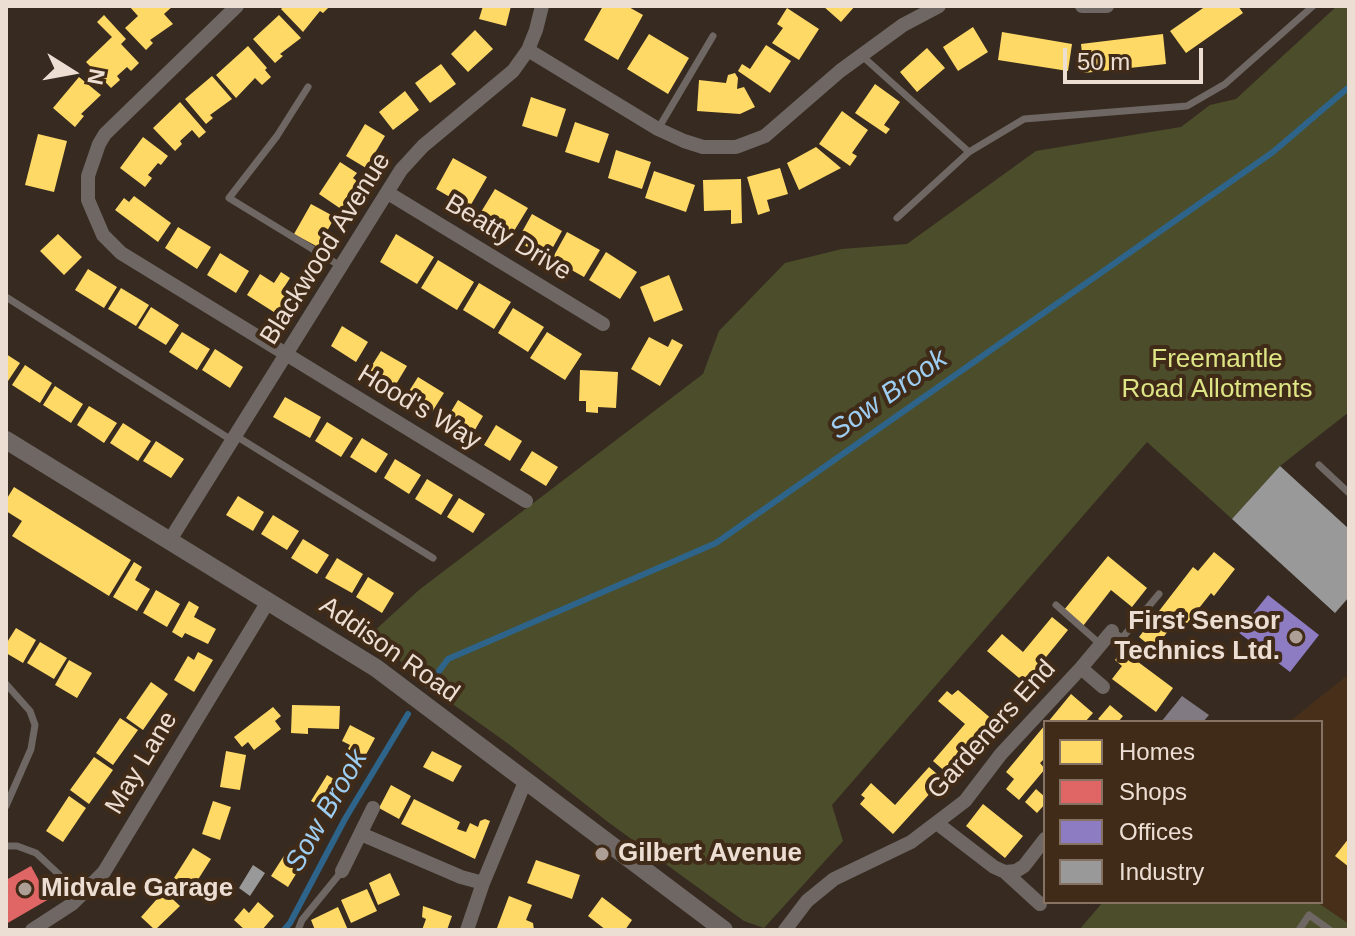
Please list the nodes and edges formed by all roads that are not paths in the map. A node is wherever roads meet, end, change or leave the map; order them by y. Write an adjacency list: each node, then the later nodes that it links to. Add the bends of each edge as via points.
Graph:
1 (237, 6): 18 (street, Hood's Way, via 105,134 88,176 88,200 103,235 121,253)
2 (542, 6): 8 (street, Blackwood Avenue)
3 (939, 6): 9 (street)
4 (1082, 6): 5 (street)
5 (1107, 6)
6 (1313, 6): 12 (lane, via 1225,84 1187,106 1024,119)
7 (713, 36): 11 (lane)
8 (528, 50): 11 (street); 13 (street, Blackwood Avenue, via 513,71 423,146)
9 (861, 55): 11 (street, via 777,128 752,142 703,147); 12 (lane)
10 (308, 87): 15 (lane, via 229,198)
11 (658, 129)
12 (969, 152): 14 (lane)
13 (388, 193): 15 (street, Blackwood Avenue); 17 (street, Beatty Drive)
14 (897, 218)
15 (342, 267): 18 (street, Blackwood Avenue)
16 (6, 297): 19 (lane)
17 (603, 324)
18 (287, 354): 19 (street, Blackwood Avenue); 23 (street, Hood's Way)
19 (234, 439): 24 (street, Blackwood Avenue); 25 (lane)
20 (6, 440): 24 (street, Addison Road)
21 (1319, 465): 22 (lane)
22 (1349, 493)
23 (526, 501)
24 (170, 540): 27 (street, Addison Road)
25 (433, 558)
26 (1159, 594): 29 (lane, via 1122,638)
27 (269, 600): 34 (street, Addison Road, via 376,668); 44 (street, May Lane, via 104,872)
28 (1056, 605): 30 (lane)
29 (1112, 631): 30 (street, Gardeners End)
30 (1100, 644): 31 (street, Gardeners End)
31 (1081, 668): 33 (street, Gardeners End); 37 (street, Gardeners End, via 965,801)
32 (6, 684): 35 (lane, via 30,711 35,725 31,749)
33 (1103, 687)
34 (525, 782): 43 (street); 51 (street, Addison Road)
35 (6, 806)
36 (373, 808): 38 (street)
37 (938, 824): 42 (street, Gardeners End); 52 (street, Gardeners End, via 834,879 807,901)
38 (361, 834): 41 (street); 43 (street)
39 (1043, 842): 42 (street, via 1024,866)
40 (6, 846): 44 (lane, via 36,853)
41 (342, 871): 49 (lane)
42 (1005, 872): 45 (street, Gardeners End)
43 (483, 883): 50 (street)
44 (81, 895): 48 (street, May Lane)
45 (1040, 904)
46 (1302, 908): 47 (lane)
47 (1309, 915): 53 (lane); 54 (lane)
48 (32, 930)
49 (298, 930)
50 (467, 930)
51 (724, 930)
52 (785, 930)
53 (1299, 930)
54 (1330, 930)

